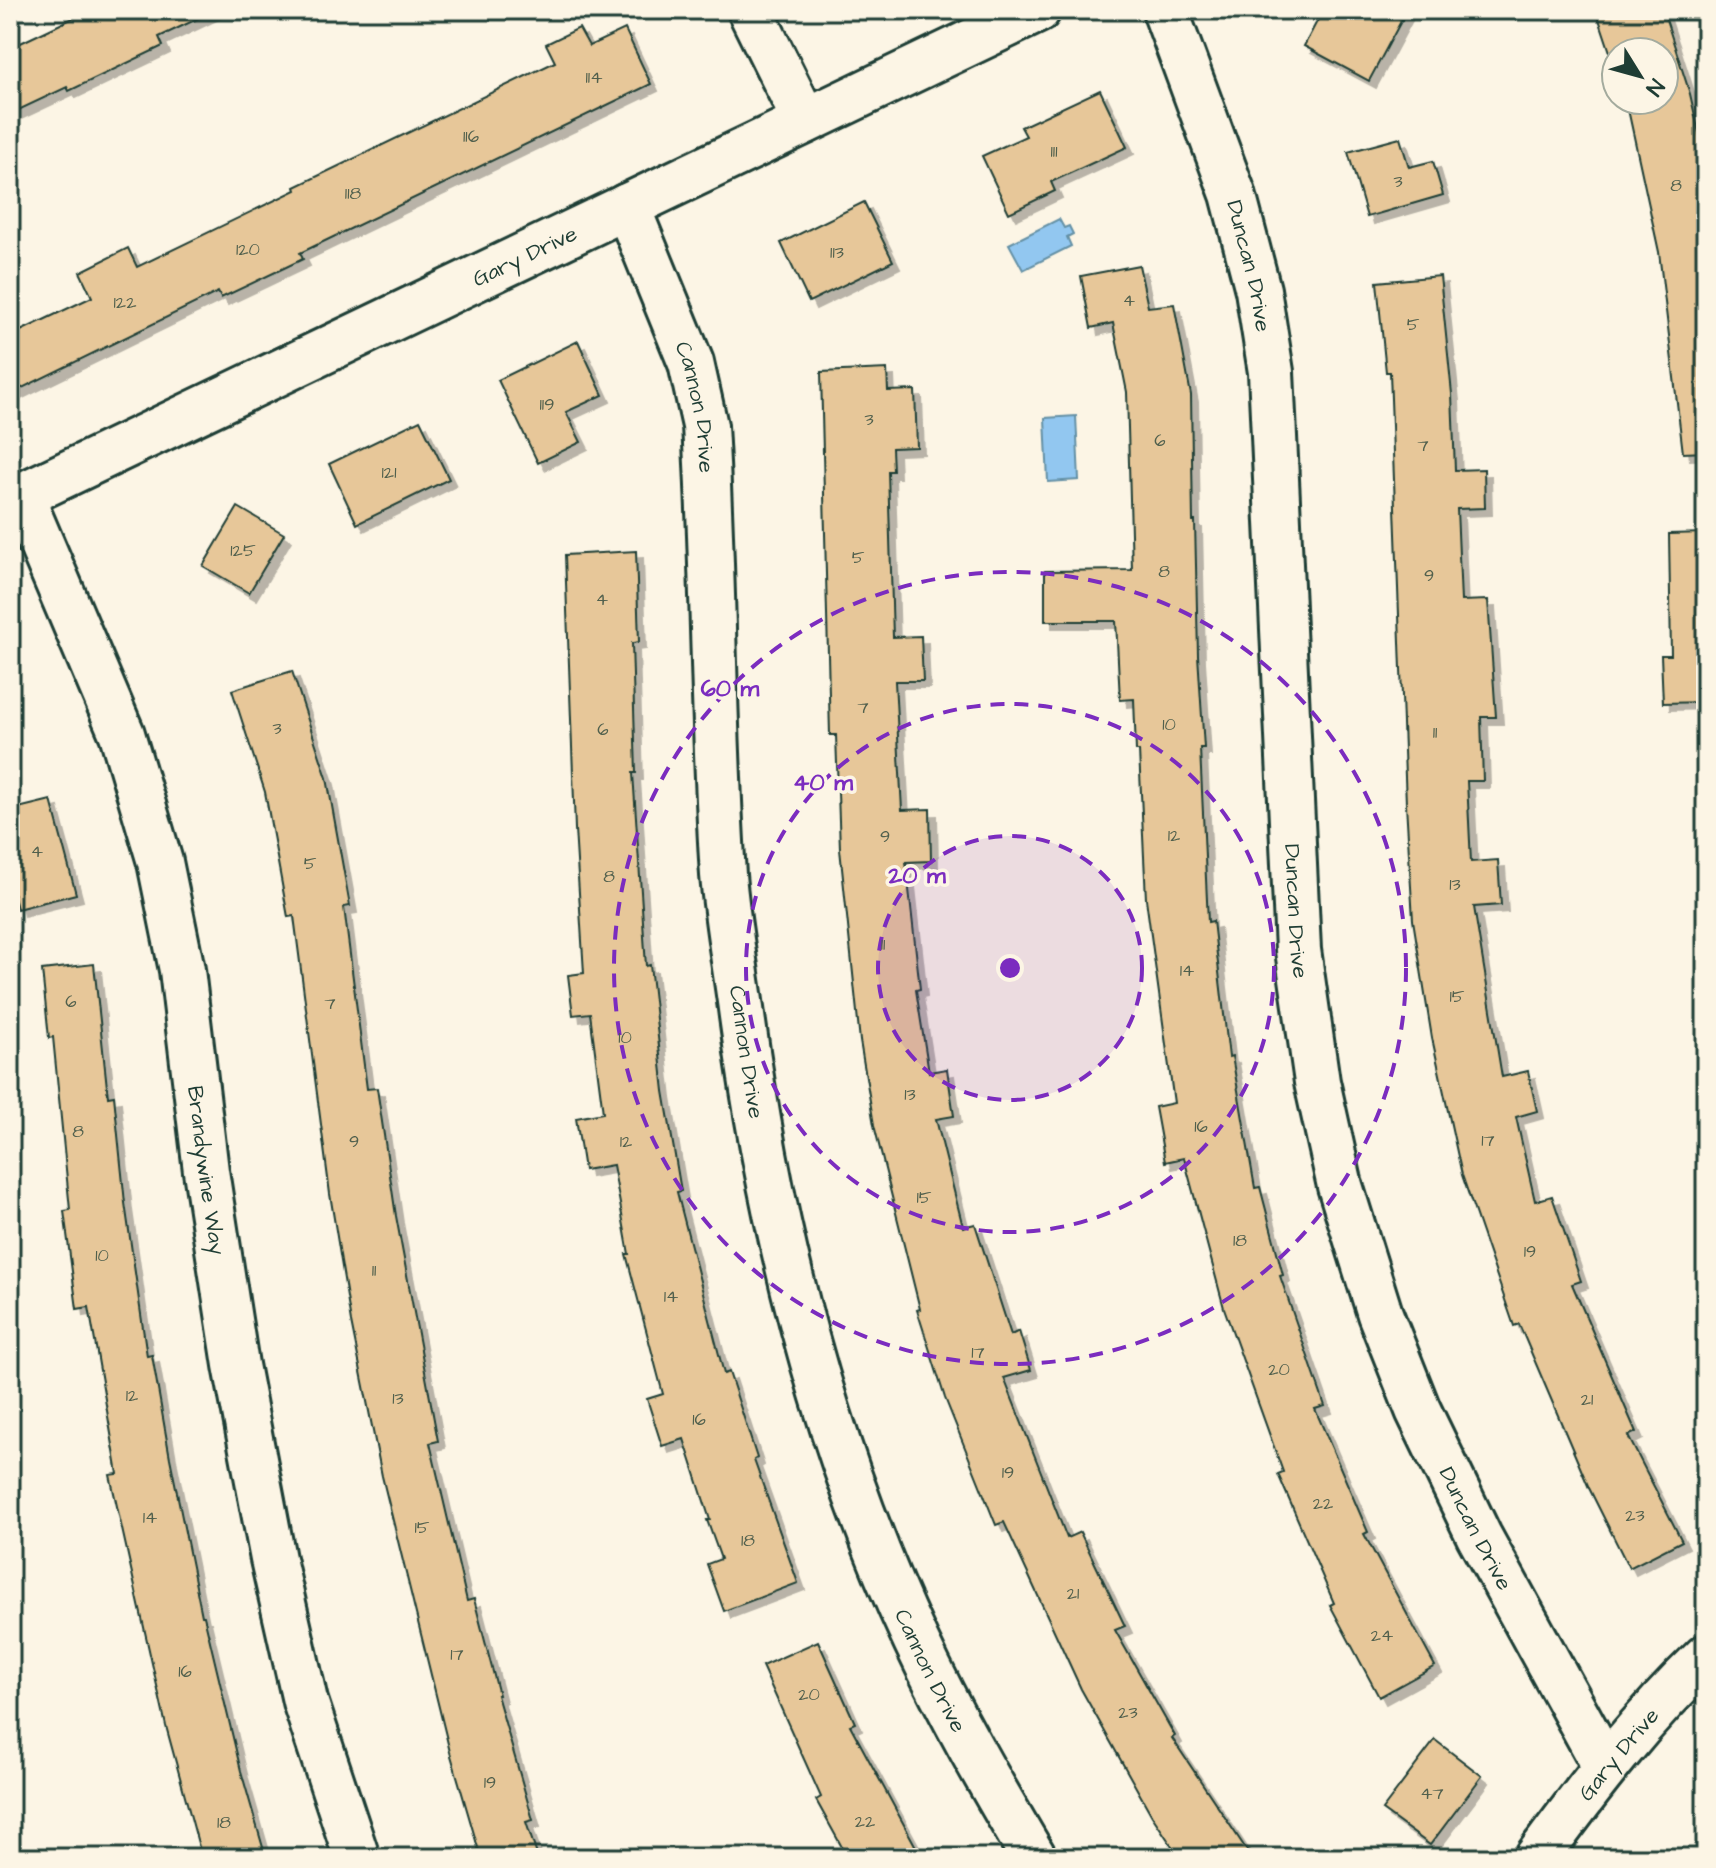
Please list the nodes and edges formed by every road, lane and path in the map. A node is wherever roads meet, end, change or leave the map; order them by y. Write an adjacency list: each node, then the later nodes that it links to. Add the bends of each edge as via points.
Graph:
1 (750, 10): 4 (street)
2 (1038, 10): 4 (street, Gary Drive)
3 (1165, 10): 8 (street, Duncan Drive, via 1233,194 1258,290 1271,372 1298,950 1317,1082 1340,1186 1380,1314 1418,1410 1479,1536)
4 (805, 121): 5 (street, Gary Drive)
5 (627, 206): 6 (street, Gary Drive); 10 (street, Cannon Drive, via 691,363 705,426 723,878 773,1209 807,1346 862,1512 915,1640 978,1765)
6 (16, 498): 9 (street, Brandywine Way, via 122,734 160,862 182,970 236,1365 273,1559 305,1701)
7 (1706, 1657): 8 (street, Gary Drive)
8 (1605, 1766): 11 (street, Gary Drive)
9 (357, 1858)
10 (1034, 1858)
11 (1537, 1858)

